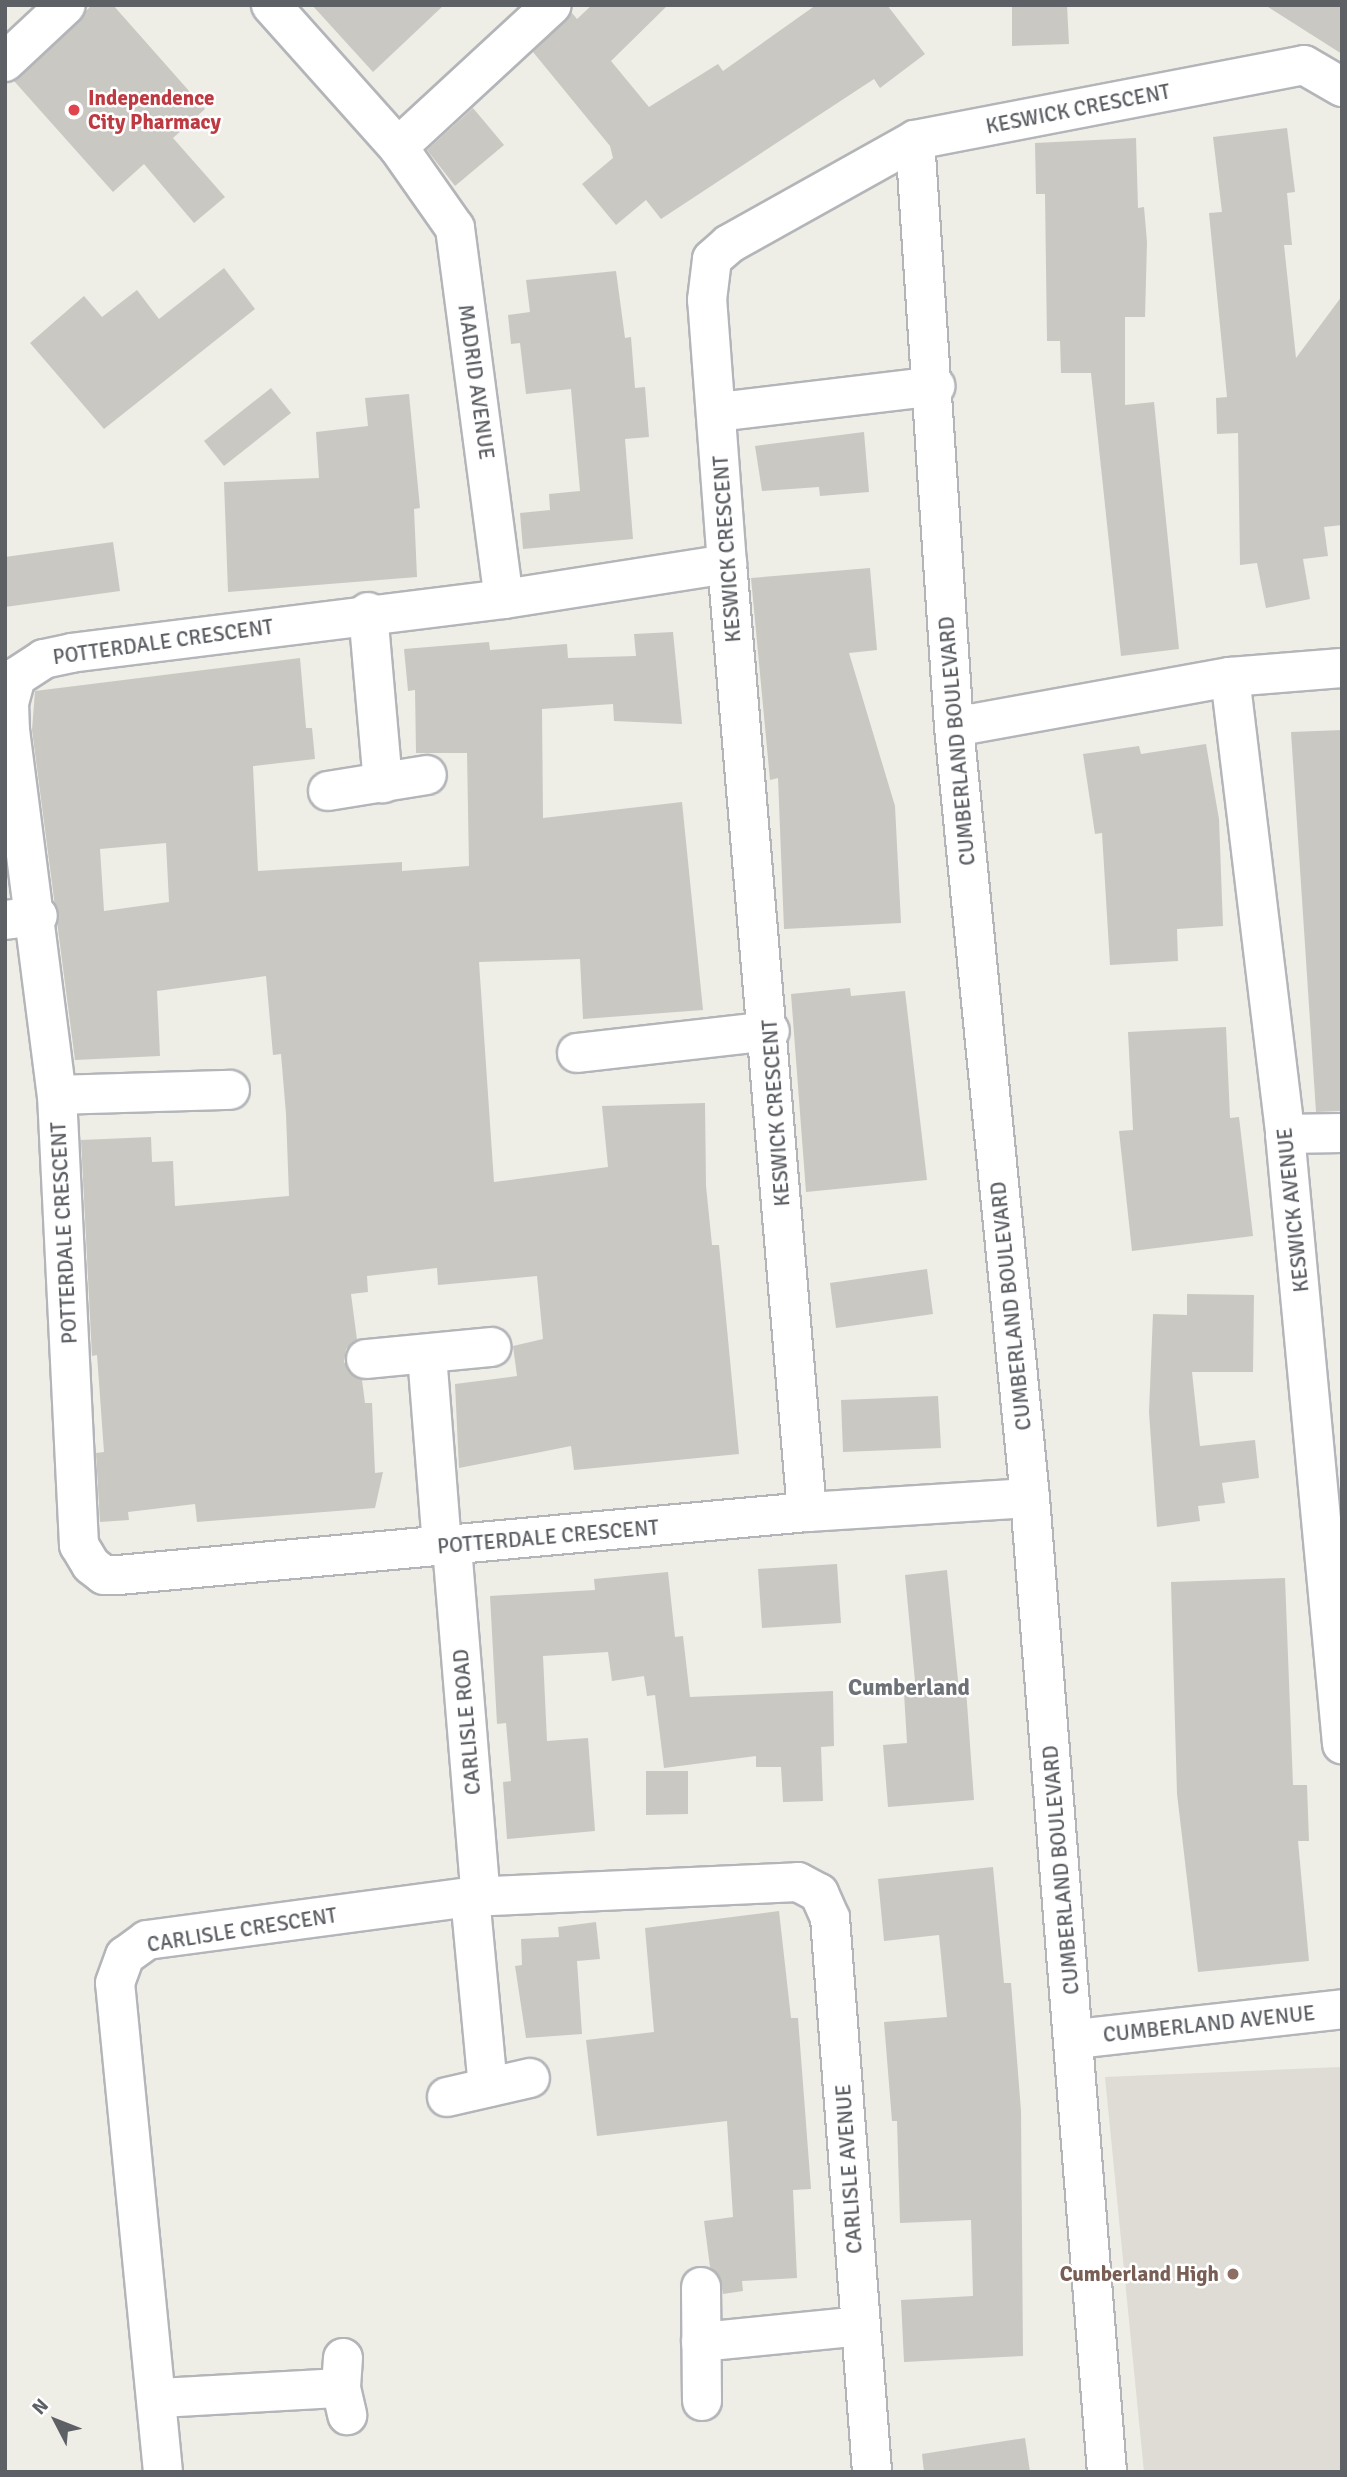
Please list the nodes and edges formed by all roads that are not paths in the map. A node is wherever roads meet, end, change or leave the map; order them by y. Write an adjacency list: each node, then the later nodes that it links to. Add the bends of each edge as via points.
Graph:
1 (66, 5): 4 (street)
2 (271, 5): 7 (street, MADRID AVENUE)
3 (552, 5): 7 (street)
4 (5, 62)
5 (1342, 88): 6 (street, KESWICK CRESCENT, via 1304,65)
6 (915, 140): 8 (street, CUMBERLAND BOULEVARD); 9 (street, KESWICK CRESCENT, via 729,244 712,259 707,300)
7 (398, 147): 11 (street, MADRID AVENUE, via 455,228)
8 (935, 386): 9 (street); 15 (street, CUMBERLAND BOULEVARD)
9 (718, 412): 10 (street, KESWICK CRESCENT)
10 (727, 564): 11 (street); 20 (street, KESWICK CRESCENT)
11 (504, 599): 12 (street, POTTERDALE CRESCENT)
12 (368, 612): 17 (street); 19 (street, POTTERDALE CRESCENT, via 72,653 44,659 16,677 9,703)
13 (1342, 668): 14 (street)
14 (1230, 677): 15 (street); 25 (street, KESWICK AVENUE)
15 (954, 727): 29 (street, CUMBERLAND BOULEVARD)
16 (427, 775): 17 (street)
17 (383, 783): 18 (street)
18 (328, 791)
19 (22, 918): 23 (street, POTTERDALE CRESCENT)
20 (770, 1031): 21 (street); 30 (street, KESWICK CRESCENT)
21 (577, 1053)
22 (230, 1090): 23 (street)
23 (57, 1094): 31 (street, POTTERDALE CRESCENT, via 79,1545 91,1565 104,1575 119,1575)
24 (1342, 1133): 25 (street)
25 (1285, 1134): 32 (street, KESWICK AVENUE)
26 (491, 1347): 27 (street)
27 (427, 1355): 28 (street); 31 (street, CARLISLE ROAD)
28 (366, 1359)
29 (1030, 1498): 30 (street, POTTERDALE CRESCENT); 37 (street, CUMBERLAND BOULEVARD)
30 (807, 1512): 31 (street, POTTERDALE CRESCENT)
31 (447, 1547): 35 (street, CARLISLE ROAD)
32 (1337, 1604): 33 (street, KESWICK AVENUE)
33 (1342, 1744)
34 (798, 1882): 35 (street, CARLISLE CRESCENT); 42 (street, CARLISLE AVENUE, via 819,1893 831,1919)
35 (476, 1897): 39 (street, CARLISLE ROAD); 45 (street, CARLISLE CRESCENT, via 147,1940 125,1956 115,1983)
36 (1342, 2010): 37 (street, CUMBERLAND AVENUE)
37 (1076, 2039): 49 (street, CUMBERLAND BOULEVARD)
38 (530, 2078): 39 (street)
39 (488, 2087): 40 (street)
40 (447, 2097)
41 (701, 2287): 43 (street)
42 (860, 2326): 43 (street); 48 (street, CARLISLE AVENUE)
43 (701, 2342): 46 (street)
44 (344, 2387): 45 (street)
45 (160, 2398): 47 (street, CARLISLE CRESCENT)
46 (702, 2401)
47 (163, 2472)
48 (872, 2472)
49 (1107, 2472)

